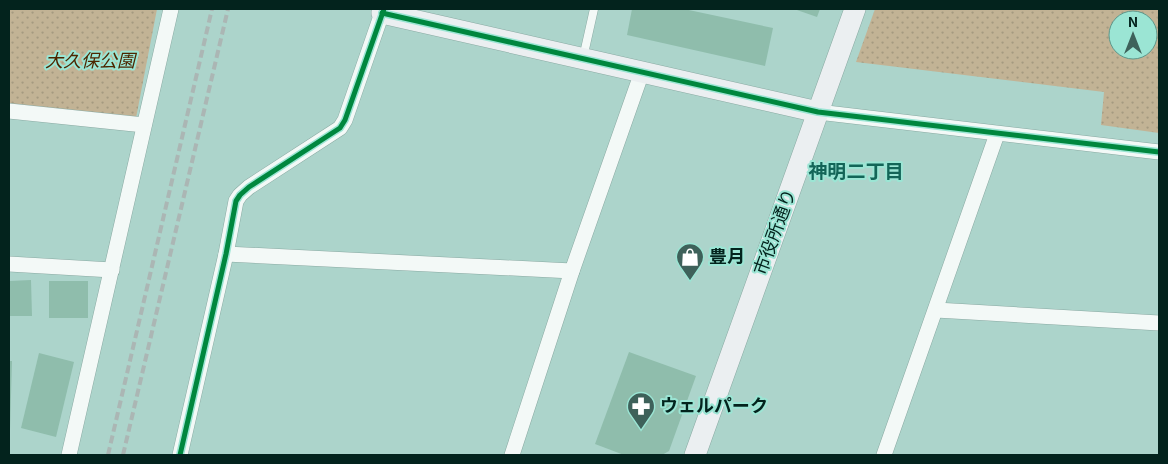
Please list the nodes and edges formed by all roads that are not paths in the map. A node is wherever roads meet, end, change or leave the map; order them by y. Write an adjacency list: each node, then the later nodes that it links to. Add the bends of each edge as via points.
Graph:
1 (170, 9): 9 (street)
2 (594, 9): 5 (lane)
3 (855, 9): 8 (street, 市役所通り)
4 (383, 11): 5 (street); 12 (street, via 340,128 240,195)
5 (582, 58): 6 (street)
6 (642, 72): 8 (street); 15 (street)
7 (9, 111): 9 (street)
8 (818, 112): 10 (street); 21 (street, 市役所通り)
9 (144, 125): 14 (street)
10 (997, 134): 11 (street); 16 (street)
11 (1159, 152)
12 (226, 254): 15 (street); 19 (street)
13 (9, 264): 14 (street)
14 (112, 270): 18 (street)
15 (572, 271): 20 (street)
16 (936, 310): 17 (street); 22 (street)
17 (1159, 323)
18 (69, 455)
19 (180, 455)
20 (512, 455)
21 (695, 455)
22 (884, 455)

